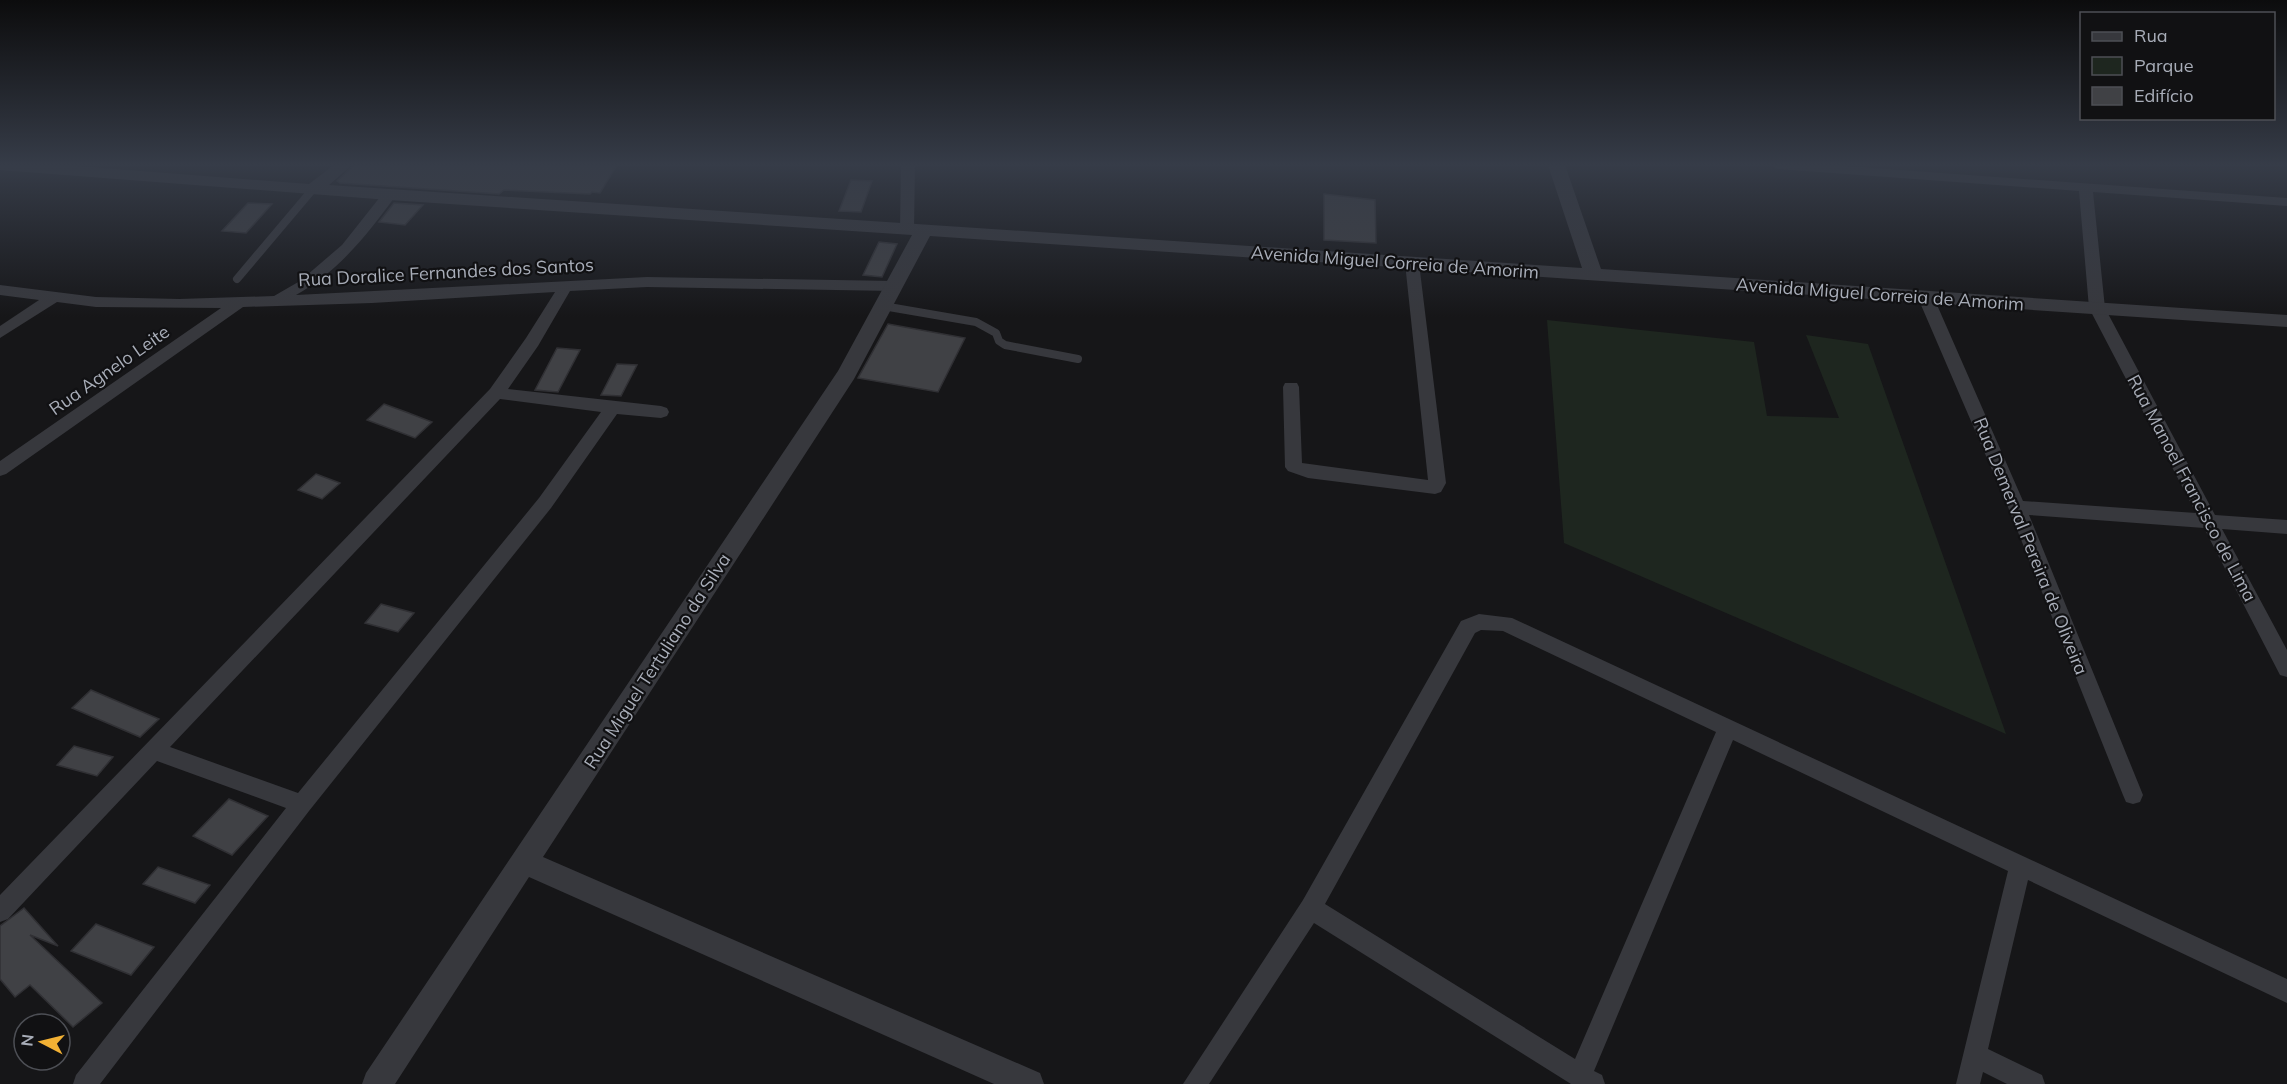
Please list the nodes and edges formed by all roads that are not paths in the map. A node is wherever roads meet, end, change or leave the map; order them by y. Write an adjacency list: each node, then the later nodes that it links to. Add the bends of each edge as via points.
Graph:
1 (291, 216): 10 (lane)
2 (373, 216): 16 (street, via 347,248 305,284)
3 (699, 216): 7 (street, Avenida Miguel Correia de Amorim)
4 (914, 216): 7 (street)
5 (1574, 216): 9 (street)
6 (2089, 216): 18 (street)
7 (916, 230): 8 (street, Avenida Miguel Correia de Amorim); 13 (street, Rua Miguel Tertuliano da Silva)
8 (1412, 263): 9 (street, Avenida Miguel Correia de Amorim); 22 (street, via 1435,487 1294,467)
9 (1594, 276): 15 (street, Avenida Miguel Correia de Amorim)
10 (237, 279)
11 (566, 286): 13 (street, Rua Doralice Fernandes dos Santos, via 647,282); 16 (street, Rua Doralice Fernandes dos Santos, via 372,298); 23 (street)
12 (0, 290): 14 (street, Rua Doralice Fernandes dos Santos)
13 (889, 296): 21 (lane, via 976,322 996,333 1005,345); 35 (street, Rua Miguel Tertuliano da Silva, via 847,374)
14 (53, 298): 17 (street, Rua Doralice Fernandes dos Santos, via 119,303); 20 (street)
15 (1926, 298): 18 (street, Avenida Miguel Correia de Amorim); 27 (street, Rua Demerval Pereira de Oliveira)
16 (279, 299): 17 (street, Rua Doralice Fernandes dos Santos)
17 (241, 301): 26 (street, Rua Agnelo Leite)
18 (2097, 308): 19 (street, Avenida Miguel Correia de Amorim); 28 (street, Rua Manoel Francisco de Lima)
19 (2287, 321)
20 (0, 333)
21 (1078, 359)
22 (1291, 387)
23 (496, 393): 24 (street); 32 (street)
24 (613, 408): 25 (street); 34 (street, via 545,503)
25 (662, 412)
26 (0, 470)
27 (2017, 507): 28 (street); 33 (street, Rua Demerval Pereira de Oliveira)
28 (2210, 520): 29 (street); 30 (street, Rua Manoel Francisco de Lima)
29 (2287, 528)
30 (2287, 669)
31 (1728, 728): 36 (street); 37 (street, via 1505,623 1479,622 1468,627); 41 (street)
32 (155, 751): 34 (street); 38 (street)
33 (2133, 795)
34 (302, 804): 42 (street)
35 (525, 862): 43 (street, Rua Miguel Tertuliano da Silva); 44 (street)
36 (2020, 867): 39 (street); 40 (street)
37 (1311, 909): 41 (street); 45 (street)
38 (0, 911)
39 (2287, 991)
40 (1975, 1055): 46 (street); 47 (street)
41 (1586, 1080)
42 (85, 1084)
43 (377, 1084)
44 (1029, 1084)
45 (1195, 1084)
46 (1968, 1084)
47 (2034, 1084)

